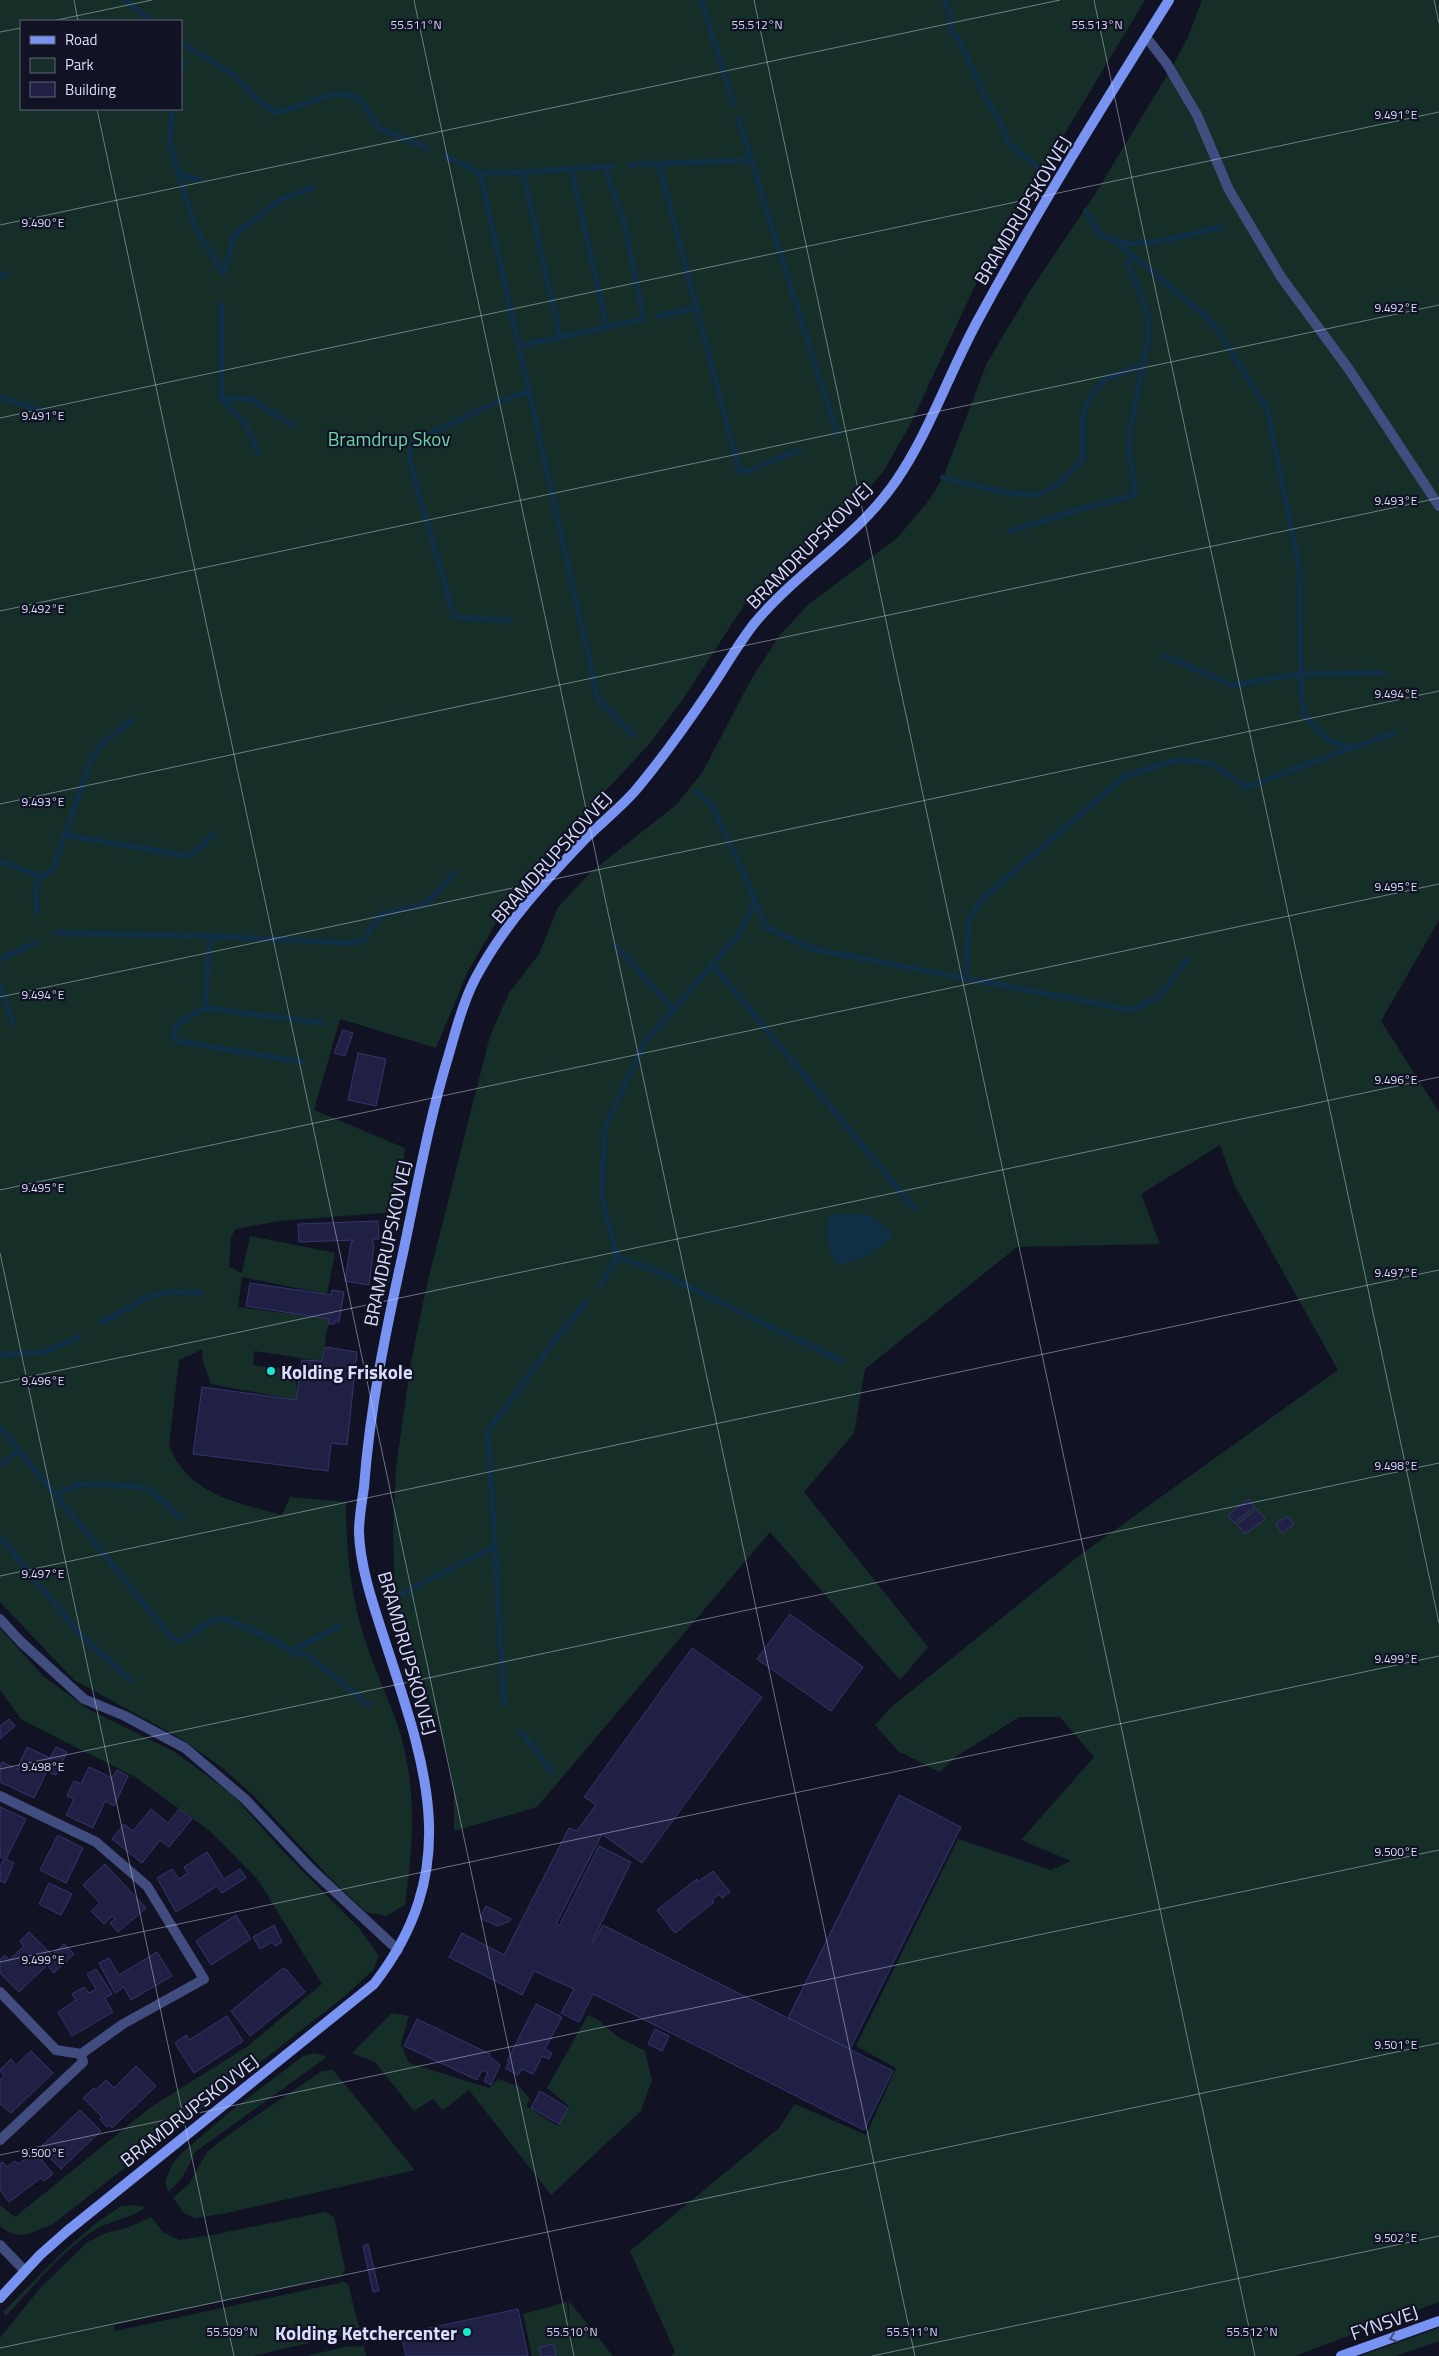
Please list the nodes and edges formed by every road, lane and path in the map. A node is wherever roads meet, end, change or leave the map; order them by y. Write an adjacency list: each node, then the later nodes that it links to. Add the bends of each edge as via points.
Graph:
1 (1170, 0): 2 (street, BRAMDRUPSKOVVEJ)
2 (1146, 37): 3 (street, via 1198,115 1229,190 1280,277 1348,368); 6 (street, BRAMDRUPSKOVVEJ, via 976,322 916,450 895,483 855,530 790,586 753,625 691,718 632,794 585,839 526,905 478,973 466,1002 447,1059 382,1347 368,1437 359,1532 377,1617 413,1726 426,1779 430,1830 428,1864 421,1897)
3 (1439, 506)
4 (0, 1619): 6 (street, via 84,1699 125,1716 185,1748 245,1799 312,1869)
5 (0, 1796): 8 (street, via 96,1842 147,1886 204,1979 123,2024)
6 (398, 1950): 11 (street, BRAMDRUPSKOVVEJ, via 374,1984 132,2178 46,2249)
7 (0, 1992): 8 (street, via 56,2050)
8 (81, 2054): 9 (street, via 83,2062)
9 (0, 2140)
10 (0, 2245): 11 (street)
11 (25, 2271): 12 (street, BRAMDRUPSKOVVEJ)
12 (0, 2298)
13 (1439, 2321): 14 (street, FYNSVEJ, one-way to 14)
14 (1341, 2356)

